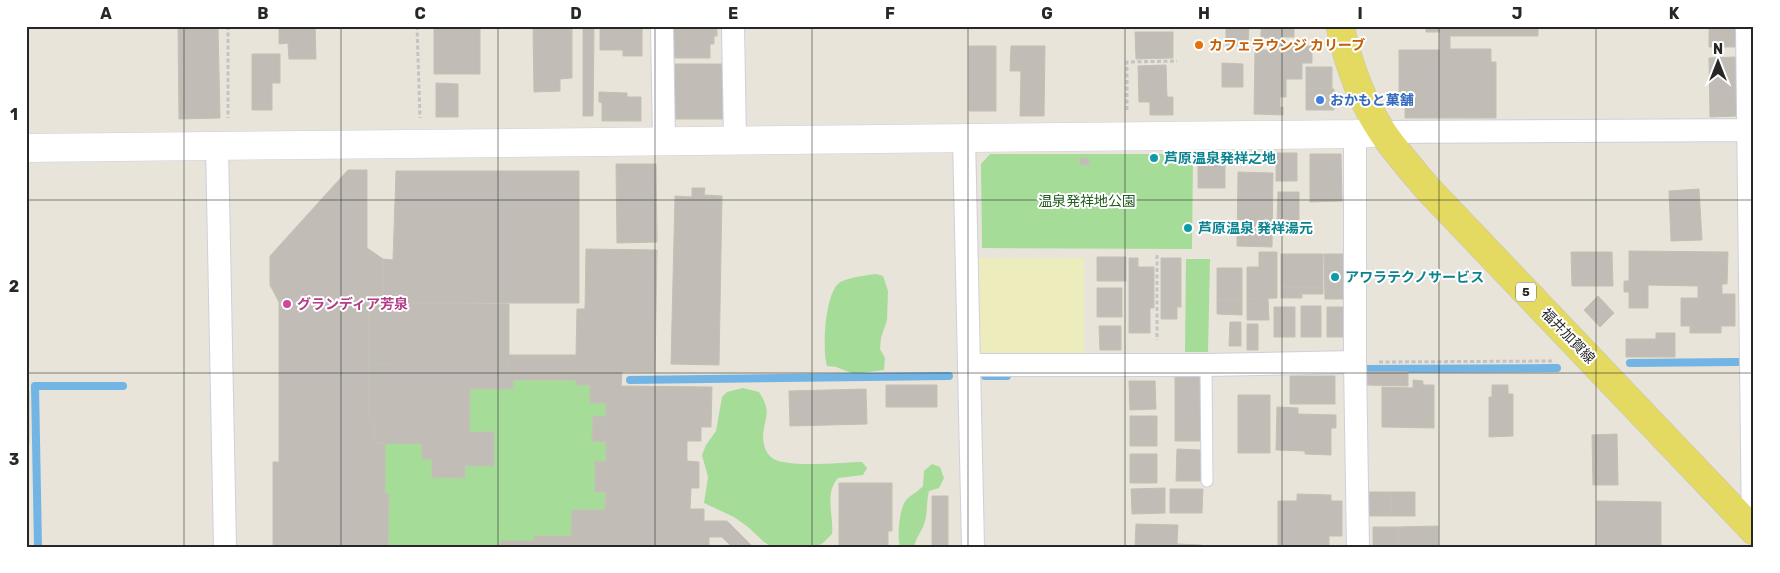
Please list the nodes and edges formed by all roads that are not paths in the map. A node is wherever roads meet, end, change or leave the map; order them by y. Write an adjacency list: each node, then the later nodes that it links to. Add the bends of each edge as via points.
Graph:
1 (662, 26): 9 (street)
2 (733, 26): 10 (street)
3 (1340, 26): 6 (main road, 福井加賀線 / 5, via 1357,82)
4 (1747, 26): 5 (street)
5 (1751, 130): 6 (street); 17 (street)
6 (1383, 132): 7 (street); 17 (main road, 福井加賀線 / 5, via 1428,189)
7 (1355, 134): 8 (street); 13 (street)
8 (964, 137): 10 (street); 14 (street)
9 (664, 140): 10 (street); 11 (street)
10 (735, 140)
11 (222, 145): 12 (street); 18 (street)
12 (26, 148)
13 (1355, 362): 15 (street); 20 (street)
14 (969, 365): 15 (street); 19 (street)
15 (1206, 365): 16 (lane)
16 (1207, 481)
17 (1754, 531)
18 (225, 547)
19 (973, 547)
20 (1358, 547)

